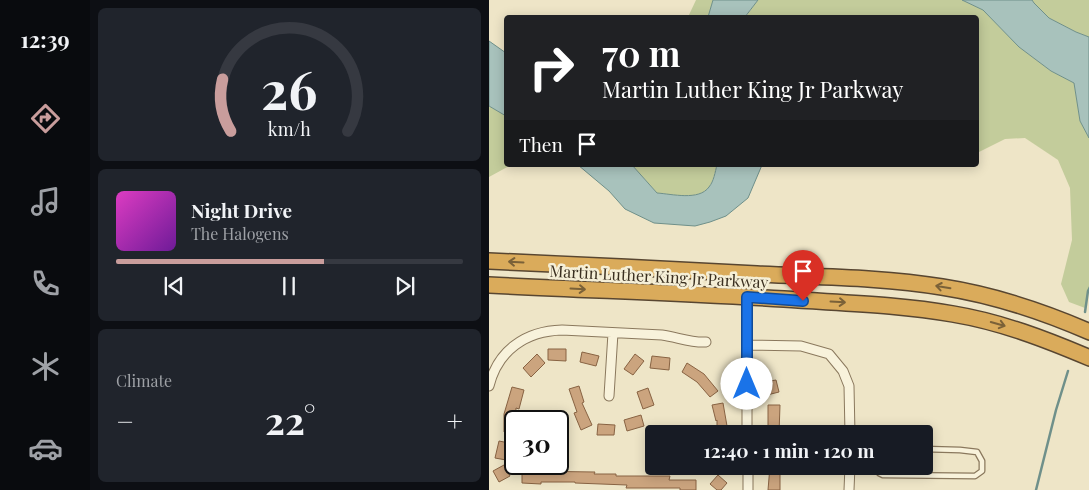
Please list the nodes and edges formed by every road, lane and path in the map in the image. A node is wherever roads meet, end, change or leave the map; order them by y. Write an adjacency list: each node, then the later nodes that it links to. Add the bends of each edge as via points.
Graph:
1 (489, 261): 6 (highway, Martin Luther King Jr Parkway, one-way to 1, via 1014,304 915,283)
2 (489, 285): 3 (highway, Martin Luther King Jr Parkway)
3 (529, 287): 4 (highway); 5 (highway, Martin Luther King Jr Parkway, one-way to 5)
4 (489, 290)
5 (747, 297): 9 (street); 10 (highway, Martin Luther King Jr Parkway, one-way to 10, via 891,306 955,314 1016,329)
6 (1089, 332)
7 (613, 333): 8 (street); 11 (street, via 539,332 507,352 494,370); 12 (street)
8 (706, 342)
9 (747, 344): 13 (street); 14 (street, via 801,346 829,354 843,371 849,386)
10 (1089, 358)
11 (489, 386)
12 (609, 396)
13 (747, 425)
14 (850, 425)
15 (933, 449): 18 (lane, via 977,452 982,461 981,470 975,476)
16 (747, 475): 19 (street)
17 (850, 475): 20 (street)
18 (883, 475)
19 (748, 490)
20 (849, 490)

